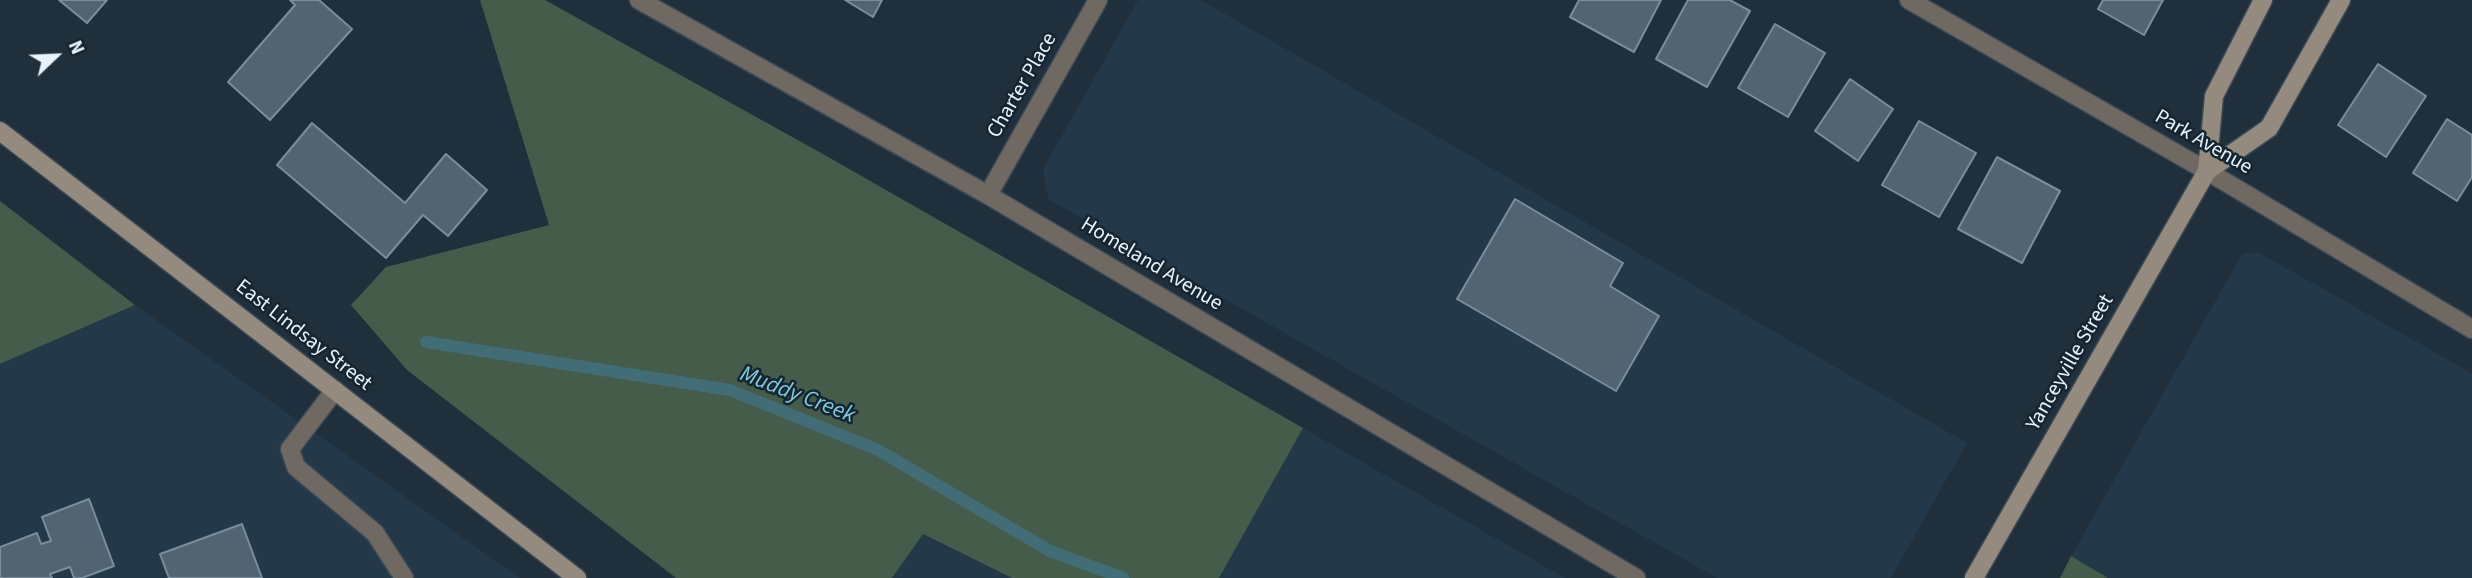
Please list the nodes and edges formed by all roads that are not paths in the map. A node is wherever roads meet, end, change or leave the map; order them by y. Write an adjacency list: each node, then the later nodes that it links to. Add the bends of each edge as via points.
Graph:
1 (639, 0): 8 (street, Homeland Avenue)
2 (1098, 0): 8 (street, Charter Place)
3 (1909, 0): 7 (street, Park Avenue)
4 (2263, 0): 7 (street, Yanceyville Street, via 2214,96)
5 (2342, 0): 7 (street, Yanceyville Street, via 2269,128)
6 (0, 131): 10 (street, East Lindsay Street)
7 (2207, 171): 9 (street, Park Avenue); 14 (street, Yanceyville Street)
8 (988, 195): 13 (street, Homeland Avenue)
9 (2472, 329)
10 (335, 390): 11 (street, via 290,449 296,467 375,533); 12 (street, East Lindsay Street)
11 (404, 578)
12 (577, 578)
13 (1636, 578)
14 (1974, 578)

